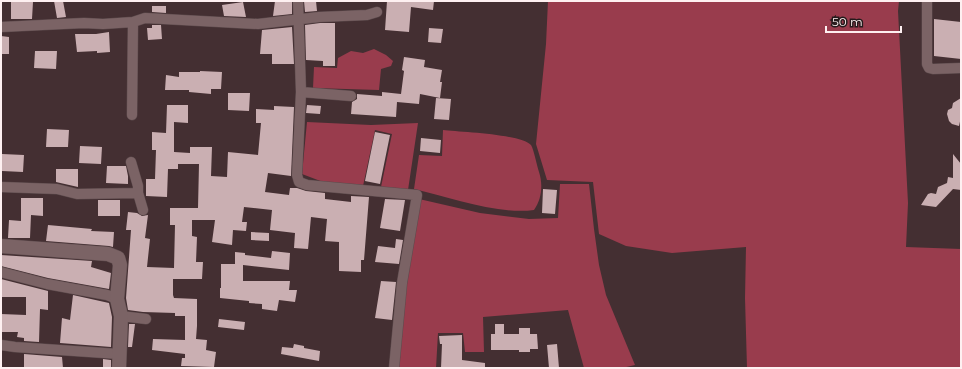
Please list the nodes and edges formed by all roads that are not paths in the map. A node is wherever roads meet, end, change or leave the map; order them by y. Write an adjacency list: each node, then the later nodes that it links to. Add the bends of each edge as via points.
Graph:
1 (298, 1): 4 (street)
2 (927, 1): 7 (street, via 929,68)
3 (377, 12): 4 (street, via 367,15)
4 (299, 19): 5 (street, via 258,24 145,18); 8 (street)
5 (132, 22): 6 (street); 10 (street)
6 (1, 27)
7 (961, 68)
8 (301, 92): 9 (street); 22 (street, via 297,175 299,182 307,185 417,195 402,283)
9 (351, 96)
10 (132, 115)
11 (132, 162): 13 (street)
12 (1, 187): 13 (street, via 57,189 77,194)
13 (138, 193): 14 (street)
14 (143, 210)
15 (1, 246): 17 (street, via 108,254 118,258 120,265)
16 (1, 272): 17 (street)
17 (117, 299): 18 (street)
18 (121, 316): 19 (street); 21 (street)
19 (146, 319)
20 (1, 345): 21 (street)
21 (119, 361)
22 (394, 368)

